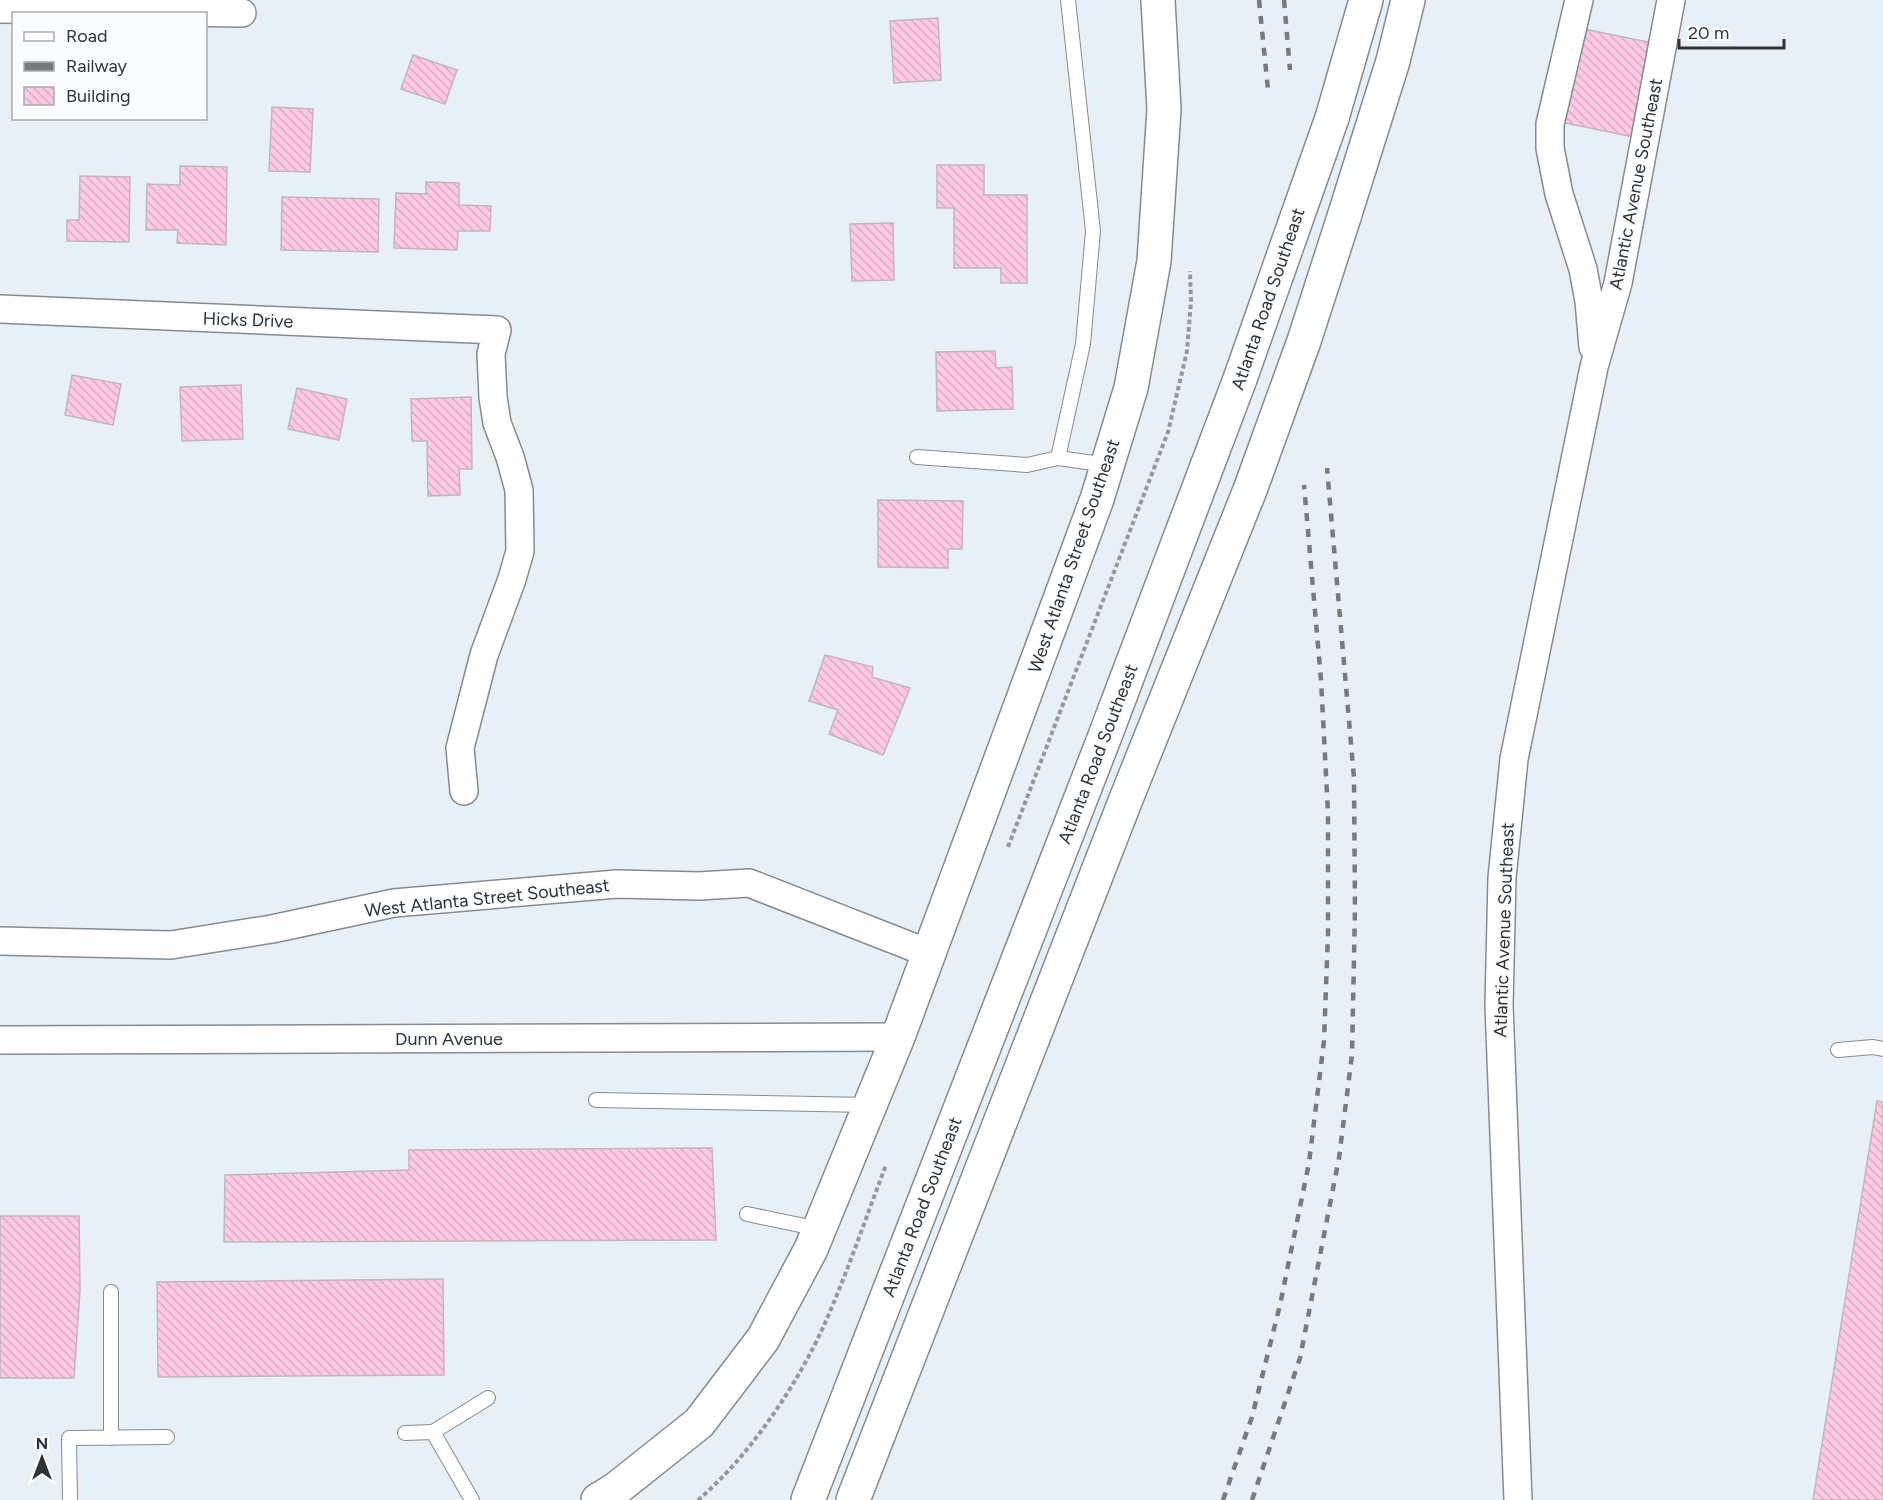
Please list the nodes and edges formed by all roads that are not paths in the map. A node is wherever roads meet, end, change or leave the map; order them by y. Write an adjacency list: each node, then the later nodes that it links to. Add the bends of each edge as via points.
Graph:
1 (1068, 0): 14 (lane, via 1093,231 1083,344)
2 (1158, 0): 15 (main road, West Atlanta Street Southeast, via 1164,109 1154,261 1131,388)
3 (1366, 0): 36 (main road, Atlanta Road Southeast, bridge, via 1332,118 1240,379)
4 (1408, 0): 37 (main road, bridge, via 1393,60 1304,341 1250,489)
5 (1579, 0): 12 (street, Atlantic Avenue Southeast, via 1550,124 1550,148 1559,194 1583,269 1592,322)
6 (1671, 0): 12 (street, Atlantic Avenue Southeast, via 1618,283)
7 (0, 9): 8 (street)
8 (182, 12)
9 (207, 12): 10 (street)
10 (242, 13)
11 (0, 309): 16 (street, Hicks Drive, via 496,330 491,354 493,397 496,423 519,489 520,551 484,655 460,748)
12 (1594, 367): 38 (street, Atlantic Avenue Southeast, via 1514,759 1502,878 1499,1005)
13 (917, 457): 14 (lane, via 1027,465)
14 (1058, 458): 15 (lane)
15 (1107, 465): 18 (main road, West Atlanta Street Southeast)
16 (464, 791)
17 (0, 940): 18 (street, West Atlanta Street Southeast, via 171,945 394,903 617,884 749,883)
18 (928, 953): 19 (main road, West Atlanta Street Southeast)
19 (898, 1037): 20 (street, Dunn Avenue); 24 (main road, West Atlanta Street Southeast)
20 (0, 1040)
21 (1883, 1049): 22 (lane)
22 (1838, 1050)
23 (596, 1100): 24 (lane)
24 (870, 1105): 26 (main road, West Atlanta Street Southeast)
25 (747, 1214): 26 (lane)
26 (819, 1229): 35 (main road, West Atlanta Street Southeast, via 763,1339 699,1423)
27 (111, 1292): 32 (lane)
28 (488, 1398): 29 (lane)
29 (433, 1432): 30 (lane); 34 (lane)
30 (405, 1433)
31 (167, 1437): 32 (lane)
32 (111, 1438): 33 (lane, via 69,1438)
33 (70, 1500)
34 (472, 1500)
35 (598, 1500)
36 (808, 1500)
37 (853, 1500)
38 (1518, 1500)

